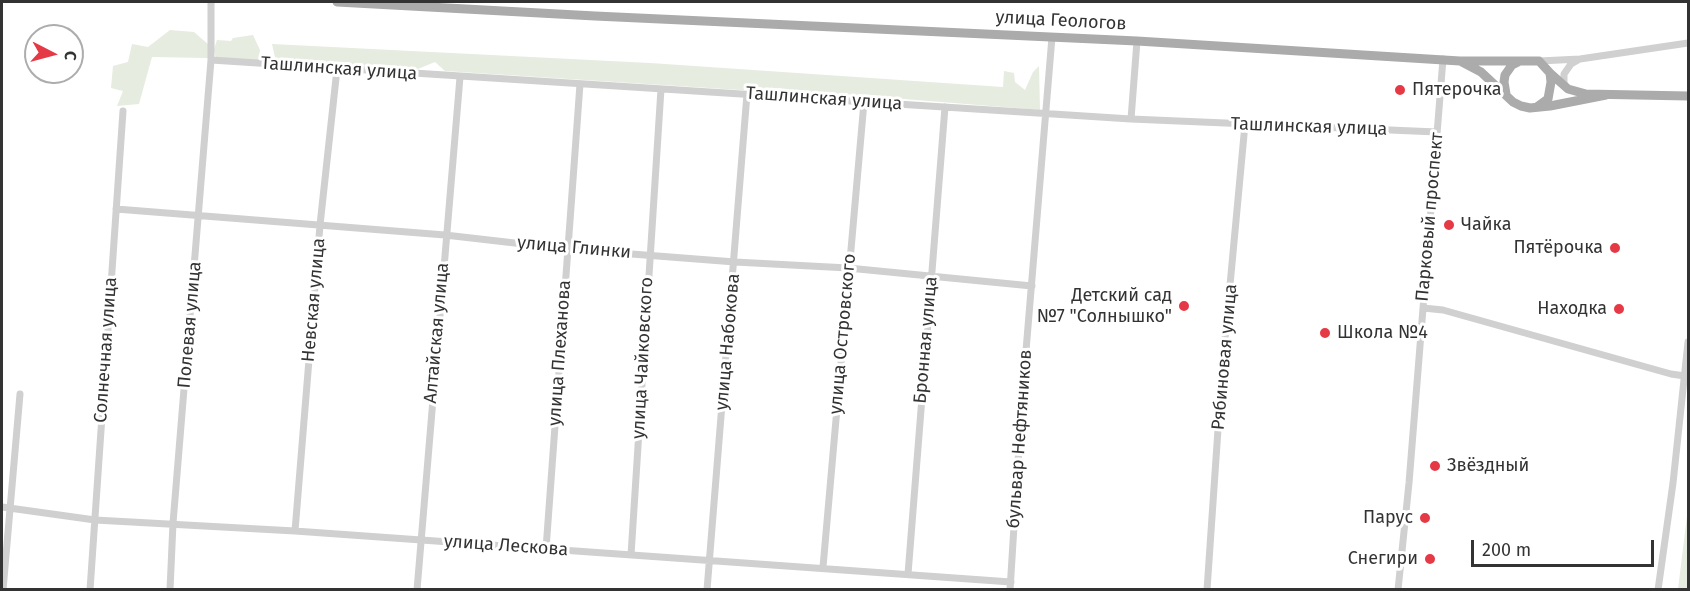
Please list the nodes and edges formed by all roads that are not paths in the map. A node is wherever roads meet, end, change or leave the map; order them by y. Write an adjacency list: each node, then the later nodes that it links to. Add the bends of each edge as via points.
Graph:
1 (211, 2): 8 (street, Полевая улица)
2 (337, 2): 3 (main road, улица Геологов)
3 (1052, 37): 4 (main road, улица Геологов); 26 (street, бульвар Нефтяников)
4 (1137, 41): 6 (main road, улица Геологов); 27 (street)
5 (1689, 43): 7 (street)
6 (1443, 59): 9 (main road, улица Геологов); 29 (street, Парковый проспект)
7 (1580, 59): 10 (street); 17 (street, via 1564,74)
8 (211, 60): 12 (street, Ташлинская улица); 31 (street, Полевая улица)
9 (1460, 61): 11 (main road, улица Геологов); 20 (main road, via 1481,72)
10 (1539, 61): 11 (main road); 13 (main road)
11 (1518, 62): 20 (main road, via 1505,75)
12 (337, 69): 14 (street, Ташлинская улица); 32 (street, Невская улица)
13 (1550, 73): 17 (main road); 24 (main road, via 1548,99)
14 (459, 77): 15 (street, Ташлинская улица); 33 (street, Алтайская улица)
15 (580, 84): 16 (street, Ташлинская улица); 34 (street, улица Плеханова)
16 (661, 89): 18 (street, Ташлинская улица); 35 (street, улица Чайковского)
17 (1568, 89): 19 (main road)
18 (747, 94): 22 (street, Ташлинская улица); 36 (street, улица Набокова)
19 (1606, 95): 21 (main road); 24 (main road)
20 (1507, 96): 24 (main road, via 1521,106)
21 (1689, 96)
22 (864, 102): 23 (street, Ташлинская улица); 37 (street, улица Островского)
23 (945, 107): 26 (street, Ташлинская улица); 38 (street, Бронная улица)
24 (1537, 107)
25 (123, 111): 30 (street, Солнечная улица)
26 (1045, 112): 27 (street, Ташлинская улица); 39 (street, бульвар Нефтяников)
27 (1131, 119): 28 (street, Ташлинская улица)
28 (1245, 124): 29 (street, Ташлинская улица); 61 (street, Рябиновая улица)
29 (1437, 132): 40 (street, Парковый проспект)
30 (116, 209): 31 (street, улица Глинки); 46 (street, Солнечная улица)
31 (200, 217): 32 (street, улица Глинки); 47 (street, Полевая улица)
32 (320, 225): 33 (street, улица Глинки); 48 (street, Невская улица)
33 (445, 235): 34 (street, улица Глинки); 49 (street, Алтайская улица)
34 (567, 249): 35 (street, улица Глинки); 50 (street, улица Плеханова)
35 (649, 255): 36 (street, улица Глинки); 51 (street, улица Чайковского)
36 (735, 262): 37 (street, улица Глинки); 52 (street, улица Набокова)
37 (848, 268): 38 (street, улица Глинки); 53 (street, улица Островского)
38 (931, 275): 39 (street, улица Глинки); 54 (street, Бронная улица)
39 (1032, 286): 55 (street, бульвар Нефтяников)
40 (1423, 308): 42 (street, via 1443,310); 62 (street, Парковый проспект)
41 (1689, 342): 42 (street)
42 (1685, 376): 63 (street)
43 (20, 394): 45 (street)
44 (2, 507): 45 (street, улица Лескова)
45 (10, 508): 46 (street, улица Лескова); 56 (street)
46 (95, 520): 47 (street, улица Лескова); 57 (street, Солнечная улица)
47 (173, 523): 48 (street, улица Лескова); 58 (street, Полевая улица)
48 (295, 531): 49 (street, улица Лескова)
49 (422, 540): 50 (street, улица Лескова); 59 (street, Алтайская улица)
50 (546, 549): 51 (street, улица Лескова)
51 (632, 555): 52 (street, улица Лескова)
52 (710, 559): 53 (street, улица Лескова); 60 (street, улица Набокова)
53 (823, 567): 54 (street, улица Лескова)
54 (908, 574): 55 (street, улица Лескова)
55 (1011, 586)
56 (3, 590)
57 (90, 590)
58 (170, 590)
59 (417, 590)
60 (707, 590)
61 (1207, 590)
62 (1398, 590)
63 (1658, 590)

